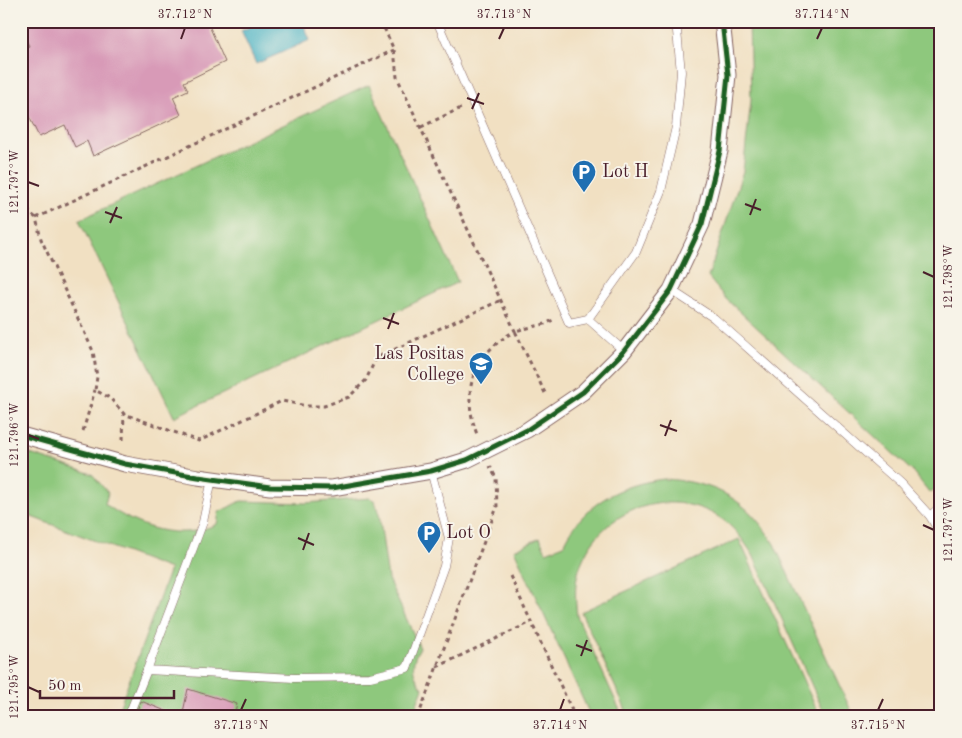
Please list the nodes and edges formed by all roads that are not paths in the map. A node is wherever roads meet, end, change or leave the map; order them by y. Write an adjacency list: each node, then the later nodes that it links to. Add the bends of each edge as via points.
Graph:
1 (437, 21): 5 (lane, via 568,323)
2 (676, 21): 5 (lane, via 681,72 677,118 661,191 636,252)
3 (722, 21): 4 (street, via 728,76 720,151 702,224)
4 (671, 290): 6 (street); 11 (lane, via 714,318 900,483)
5 (588, 319): 6 (lane)
6 (624, 351): 8 (street, via 584,392 527,430 484,452)
7 (21, 435): 9 (street, via 124,464)
8 (431, 471): 9 (street, via 332,488 270,487); 13 (lane, via 450,538 444,566 407,668 370,677 294,678)
9 (212, 479): 13 (lane, via 203,522)
10 (941, 506): 11 (lane)
11 (930, 516): 12 (lane)
12 (941, 535)
13 (147, 670): 14 (lane)
14 (128, 717)

